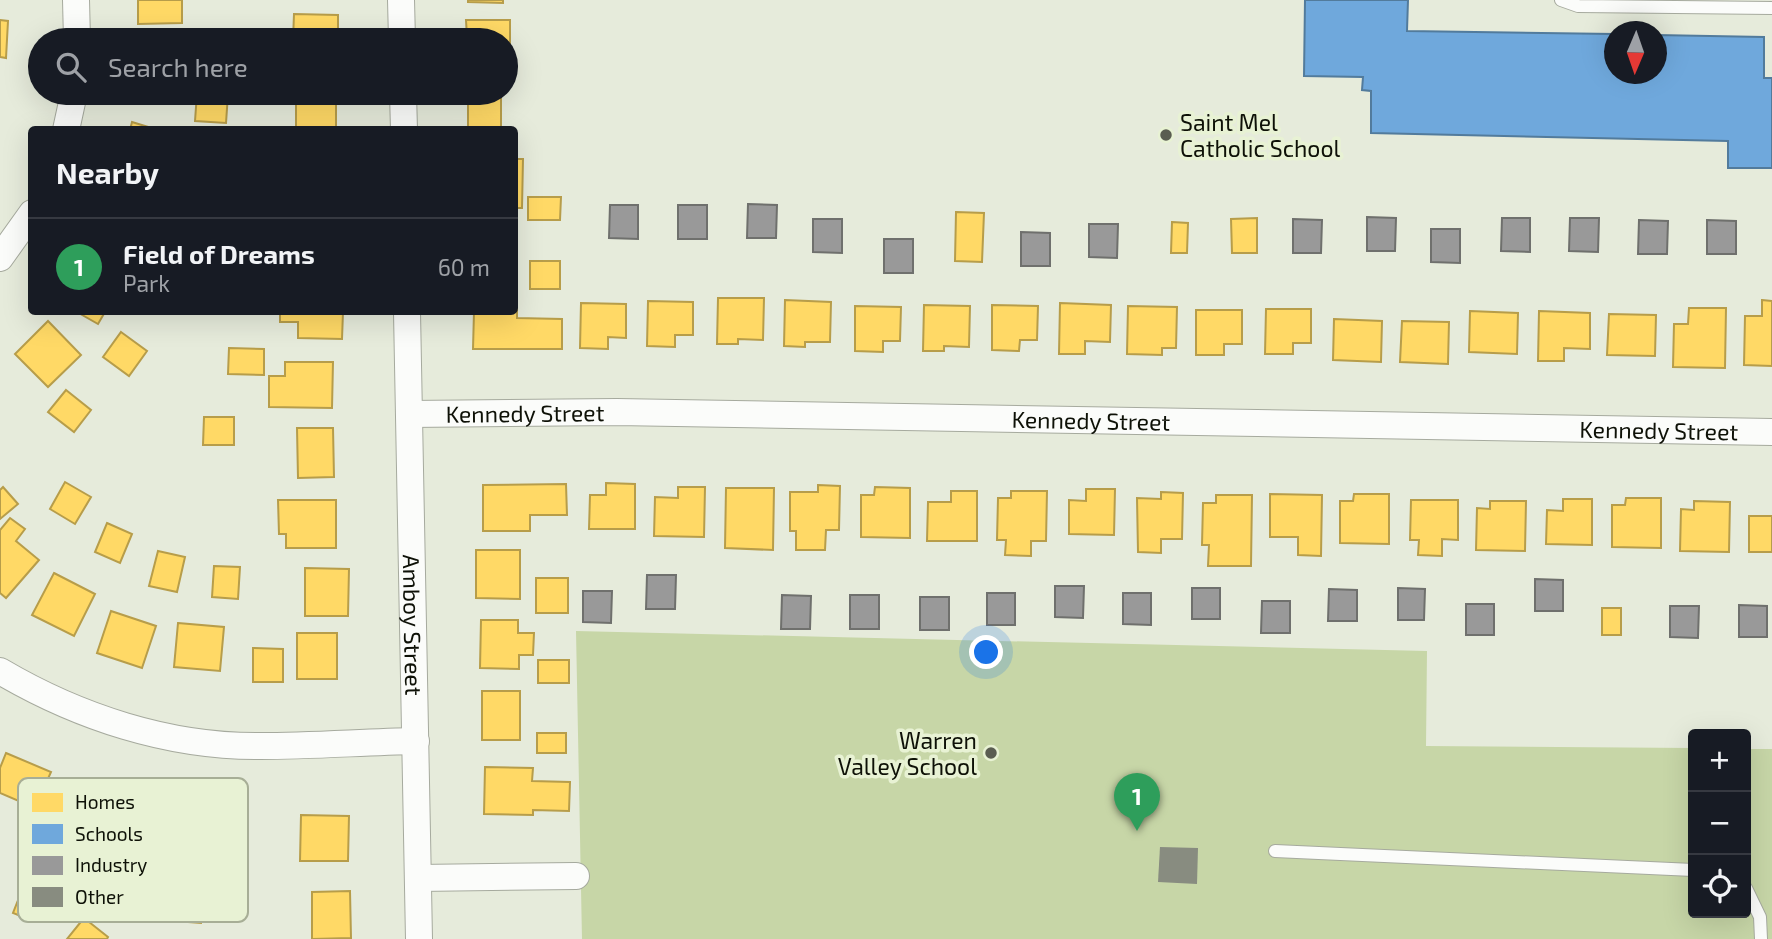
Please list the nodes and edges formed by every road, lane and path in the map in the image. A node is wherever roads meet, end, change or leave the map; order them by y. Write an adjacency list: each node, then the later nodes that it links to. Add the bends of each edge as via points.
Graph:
1 (76, 0): 5 (street)
2 (401, 0): 6 (street)
3 (1560, 0): 4 (lane, via 1578,6)
4 (1772, 8)
5 (77, 28)
6 (402, 28)
7 (71, 105): 9 (street)
8 (403, 105): 10 (street)
9 (67, 126)
10 (404, 126)
11 (28, 219): 12 (street)
12 (0, 258)
13 (407, 315): 14 (street, Amboy Street)
14 (409, 414): 15 (street, Kennedy Street, via 617,412); 17 (street, Amboy Street)
15 (1772, 432)
16 (0, 671): 17 (street, via 95,717 182,739 259,746)
17 (416, 741): 21 (street, Amboy Street)
18 (1275, 851): 19 (lane)
19 (1688, 870)
20 (576, 876): 21 (street)
21 (418, 878): 23 (street, Amboy Street)
22 (1751, 898): 24 (lane, via 1760,917)
23 (419, 939)
24 (1761, 939)

